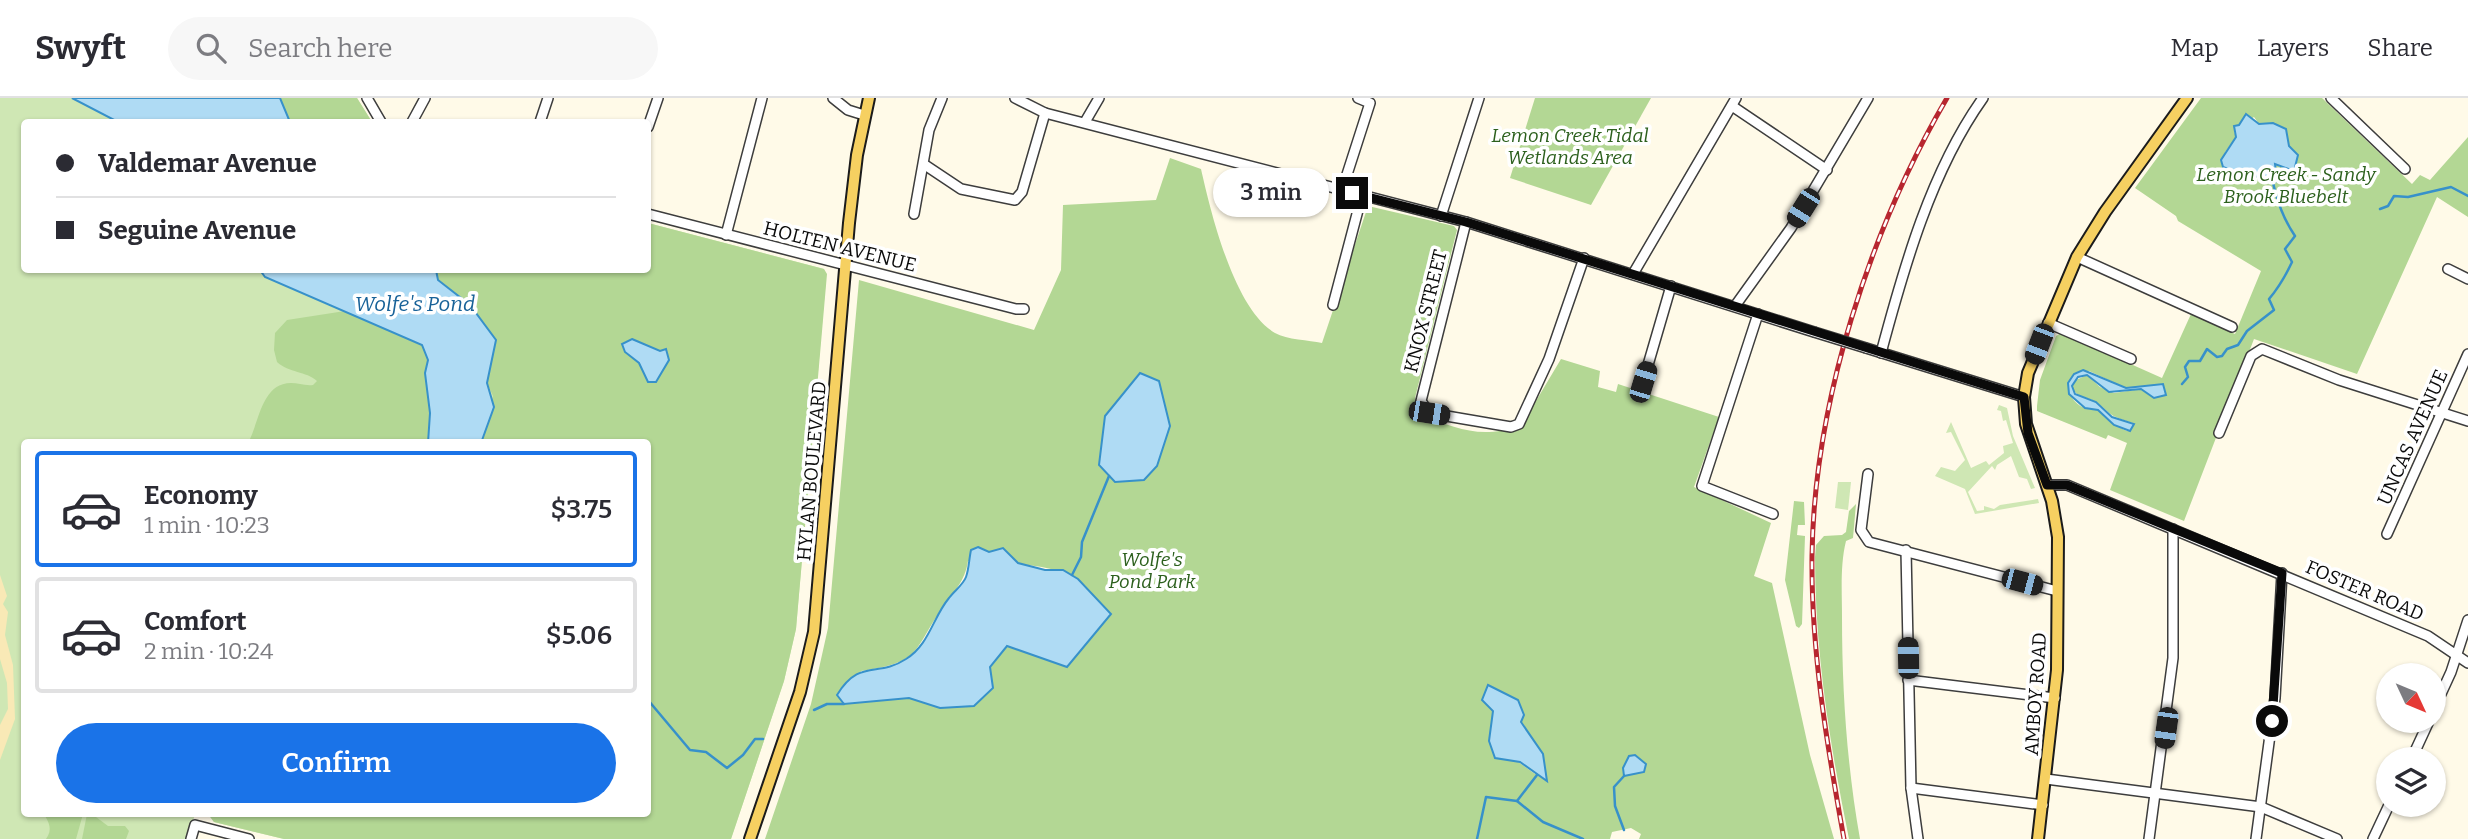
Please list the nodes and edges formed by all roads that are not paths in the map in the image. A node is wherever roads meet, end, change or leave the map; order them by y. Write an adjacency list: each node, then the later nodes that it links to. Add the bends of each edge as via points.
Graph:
1 (367, 98): 20 (street)
2 (425, 98): 21 (street)
3 (548, 98): 22 (street)
4 (658, 98): 23 (street)
5 (762, 98): 34 (street)
6 (833, 98): 19 (street)
7 (869, 98): 19 (main road, HYLAN BOULEVARD)
8 (942, 98): 25 (street, via 929,130)
9 (1015, 98): 18 (street)
10 (1099, 98): 24 (street)
11 (1358, 98): 28 (street, via 1370,103)
12 (1479, 98): 32 (street)
13 (1868, 98): 27 (street)
14 (1983, 98): 48 (street, via 1967,120 1921,224)
15 (2187, 98): 35 (main road, AMBOY ROAD)
16 (2331, 98): 26 (street)
17 (1734, 102): 27 (street); 39 (street)
18 (1045, 113): 24 (street); 25 (street, via 1018,198 961,189)
19 (864, 115): 37 (main road, HYLAN BOULEVARD)
20 (379, 119)
21 (414, 119)
22 (541, 119)
23 (651, 119)
24 (1085, 122): 28 (street)
25 (925, 166): 30 (street)
26 (2405, 169)
27 (1827, 170): 43 (street)
28 (1342, 190): 29 (street)
29 (1362, 195): 32 (street); 42 (street)
30 (914, 214)
31 (651, 215): 34 (street, HOLTEN AVENUE)
32 (1441, 216): 33 (street)
33 (1466, 222): 36 (street); 36 (street, KNOX STREET, via 1421,401 1429,413 1511,427 1519,424 1549,359)
34 (726, 235): 37 (street, HOLTEN AVENUE)
35 (2077, 257): 46 (main road, AMBOY ROAD); 47 (street)
36 (1584, 258): 39 (street)
37 (846, 265): 44 (street, HOLTEN AVENUE); 78 (main road, HYLAN BOULEVARD, via 814,632 800,692)
38 (2448, 269): 40 (street)
39 (1633, 274): 41 (street)
40 (2468, 279)
41 (1671, 286): 43 (street); 51 (street)
42 (1333, 305)
43 (1735, 306): 45 (street)
44 (1024, 309)
45 (1758, 314): 48 (street, bridge); 58 (street, via 1702,486)
46 (2048, 323): 50 (street); 52 (main road, AMBOY ROAD, via 2028,373)
47 (2232, 327)
48 (1881, 353): 52 (street)
49 (2468, 354): 53 (street, UNCAS AVENUE)
50 (2131, 359)
51 (1643, 382)
52 (2024, 397): 57 (main road, AMBOY ROAD, via 2028,433)
53 (2441, 413): 54 (street); 55 (street, via 2257,349); 60 (street, UNCAS AVENUE)
54 (2468, 421)
55 (2219, 433)
56 (1868, 474): 61 (street, via 1863,536 1869,542)
57 (2047, 485): 59 (street, FOSTER ROAD, via 2067,485); 63 (main road, AMBOY ROAD, via 2058,537)
58 (1773, 514)
59 (2173, 529): 62 (street, FOSTER ROAD); 72 (street, via 2173,658)
60 (2387, 534)
61 (1906, 550): 63 (street); 68 (street)
62 (2282, 573): 65 (street, FOSTER ROAD, via 2428,636); 74 (street, via 2275,698)
63 (2057, 592): 69 (main road, AMBOY ROAD)
64 (2468, 620): 65 (street)
65 (2456, 654): 66 (street, FOSTER ROAD); 67 (street)
66 (2468, 663)
67 (2446, 679)
68 (1908, 680): 69 (street); 71 (street)
69 (2055, 698): 70 (main road, AMBOY ROAD)
70 (2046, 779): 72 (street); 73 (main road, AMBOY ROAD)
71 (1911, 788): 73 (street); 79 (street)
72 (2155, 793): 74 (street); 81 (street)
73 (2043, 805): 80 (main road, AMBOY ROAD)
74 (2260, 807): 82 (street); 83 (street)
75 (2383, 817): 84 (street)
76 (191, 839): 77 (street, via 195,825)
77 (249, 839)
78 (750, 839)
79 (1918, 839)
80 (2038, 839)
81 (2149, 839)
82 (2256, 839)
83 (2337, 839)
84 (2373, 839)

